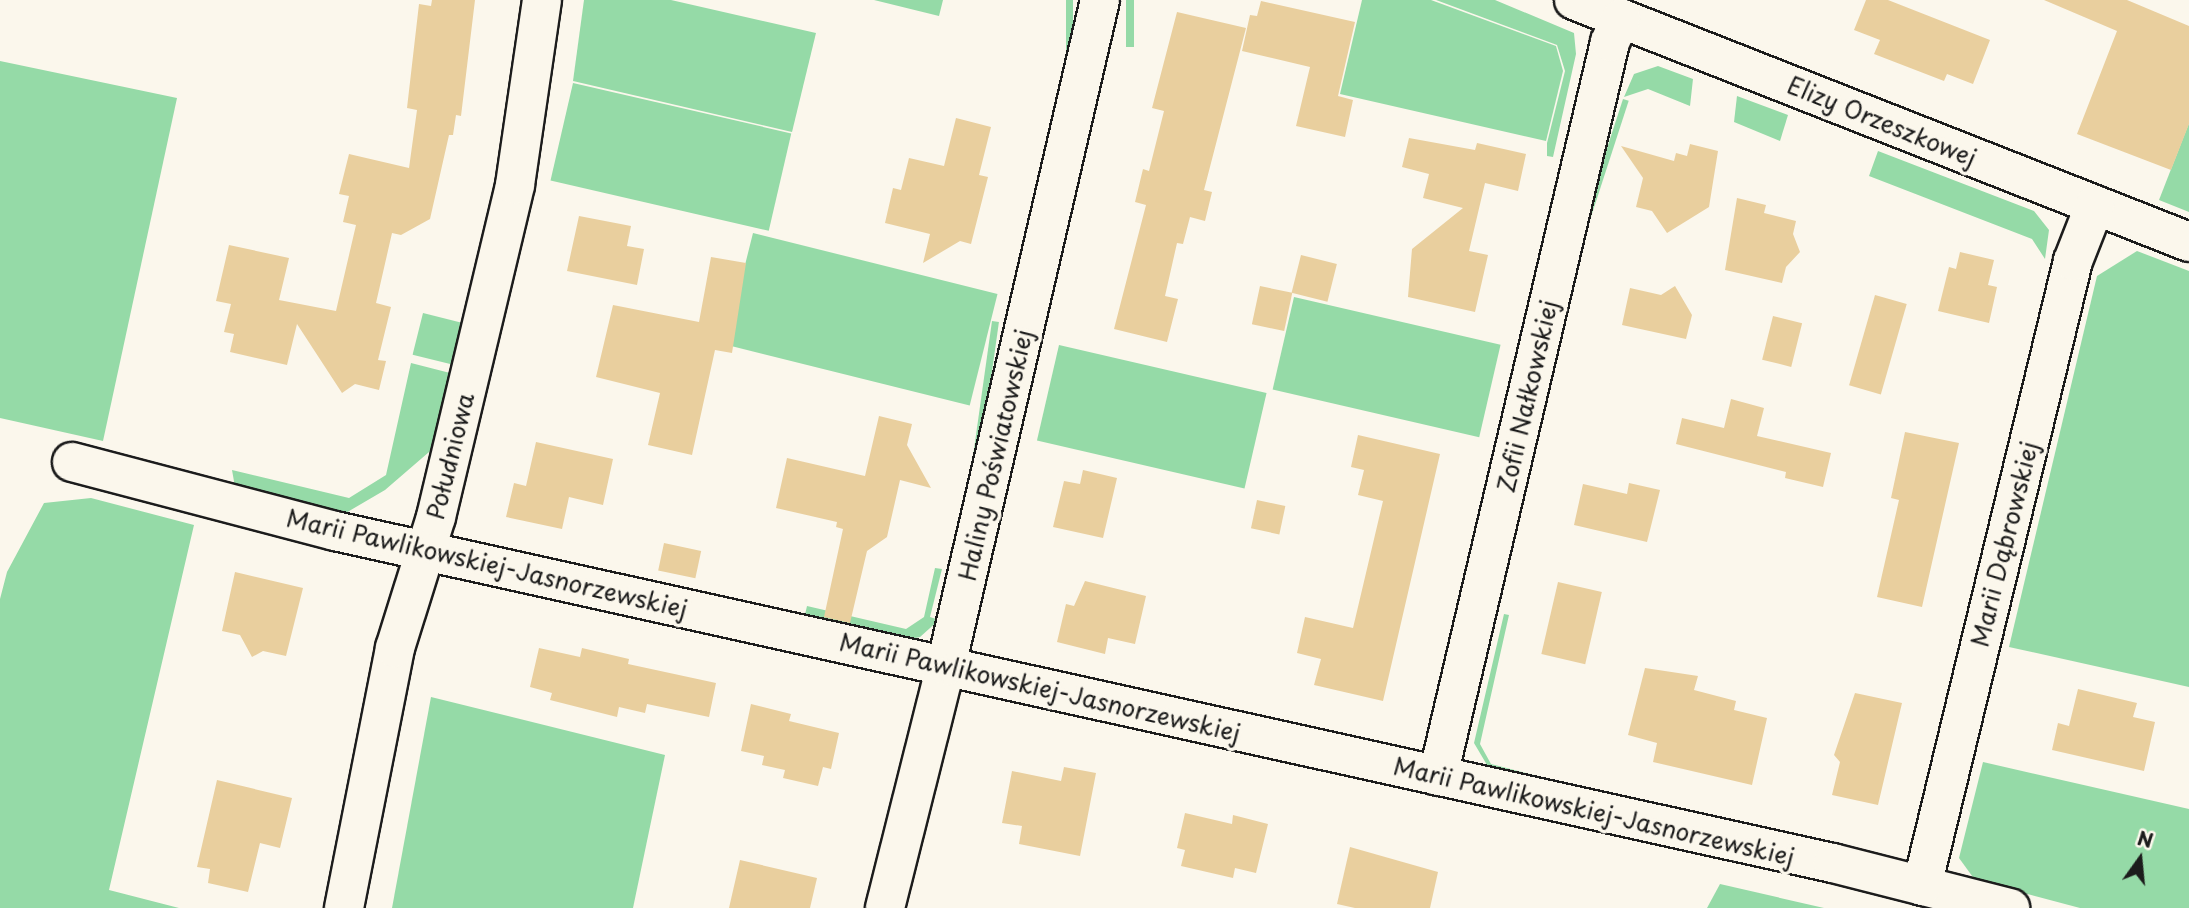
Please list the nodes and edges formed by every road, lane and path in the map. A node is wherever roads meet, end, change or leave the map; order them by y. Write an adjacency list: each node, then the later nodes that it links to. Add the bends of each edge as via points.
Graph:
1 (541, 0): 8 (street, Południowa, via 515,185)
2 (1100, 0): 9 (street, Haliny Poświatowskiej)
3 (1574, 0): 4 (street, Elizy Orzeszkowej)
4 (1621, 18): 5 (street, Elizy Orzeszkowej); 10 (street, Zofii Nałkowskiej, via 1610,42)
5 (2095, 205): 6 (street, Elizy Orzeszkowej); 11 (street, Marii Dąbrowskiej, via 2073,261)
6 (2189, 243)
7 (72, 462): 8 (street, Marii Pawlikowskiej-Jasnorzewskiej)
8 (426, 551): 9 (street, Marii Pawlikowskiej-Jasnorzewskiej); 12 (street, Południowa, via 395,648)
9 (946, 666): 10 (street, Marii Pawlikowskiej-Jasnorzewskiej); 13 (street, Haliny Poświatowskiej)
10 (1438, 776): 11 (street, Marii Pawlikowskiej-Jasnorzewskiej)
11 (1922, 886): 14 (street, Marii Pawlikowskiej-Jasnorzewskiej)
12 (344, 908)
13 (885, 908)
14 (2010, 908)

